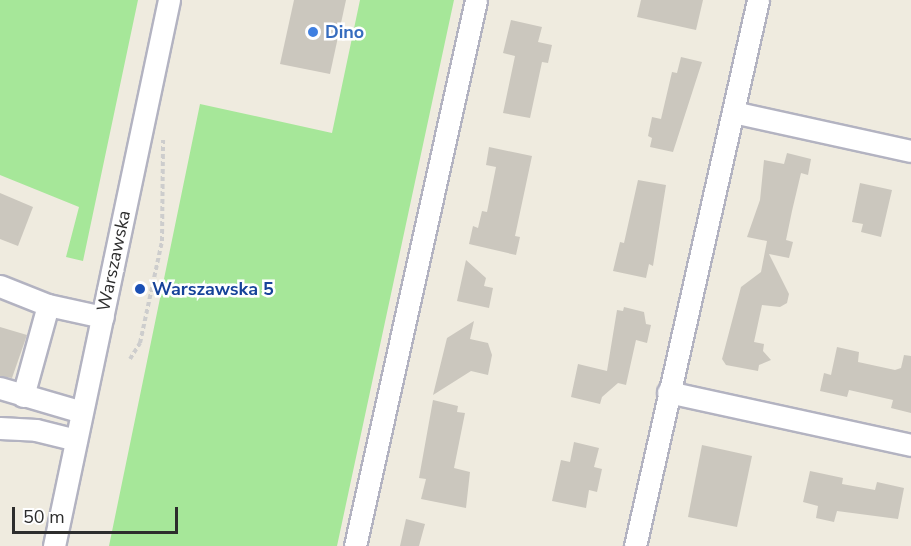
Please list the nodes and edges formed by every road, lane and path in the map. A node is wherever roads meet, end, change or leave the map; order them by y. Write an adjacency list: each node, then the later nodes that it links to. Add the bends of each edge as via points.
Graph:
1 (169, 0): 9 (street, Warszawska)
2 (476, 0): 21 (street)
3 (758, 0): 4 (street)
4 (733, 112): 5 (street); 12 (street)
5 (911, 151)
6 (162, 166): 10 (path, via 162,241 140,343)
7 (0, 286): 8 (street)
8 (48, 305): 9 (street); 13 (street)
9 (103, 318): 14 (street, Warszawska)
10 (130, 359)
11 (0, 388): 13 (street)
12 (668, 392): 17 (street); 22 (street)
13 (23, 396): 14 (street)
14 (82, 412): 16 (street, Warszawska)
15 (0, 428): 16 (street)
16 (76, 440): 18 (street, Warszawska)
17 (911, 445)
18 (59, 522): 19 (street, Warszawska); 20 (street, Warszawska)
19 (49, 546)
20 (54, 546)
21 (355, 546)
22 (635, 546)

